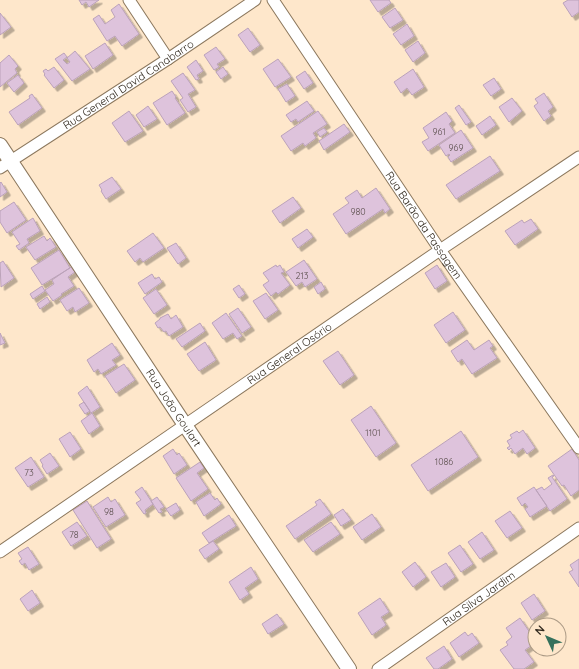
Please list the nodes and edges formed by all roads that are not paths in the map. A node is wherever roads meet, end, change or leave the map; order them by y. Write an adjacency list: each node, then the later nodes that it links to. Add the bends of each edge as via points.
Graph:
1 (129, 0): 4 (street)
2 (256, 0): 4 (street, Rua General David Canabarro)
3 (273, 0): 8 (street, Rua Barão da Passagem)
4 (168, 59): 7 (street, Rua General David Canabarro)
5 (0, 145): 7 (street, Rua João Goulart)
6 (579, 157): 8 (street, Rua General Osório)
7 (5, 165): 9 (street, Rua João Goulart)
8 (440, 250): 9 (street, Rua General Osório); 10 (street, Rua Barão da Passagem)
9 (184, 425): 12 (street, Rua General Osório); 13 (street, Rua João Goulart)
10 (579, 448)
11 (579, 528): 14 (street, Rua Silva Jardim)
12 (0, 552)
13 (349, 669)
14 (378, 669)

